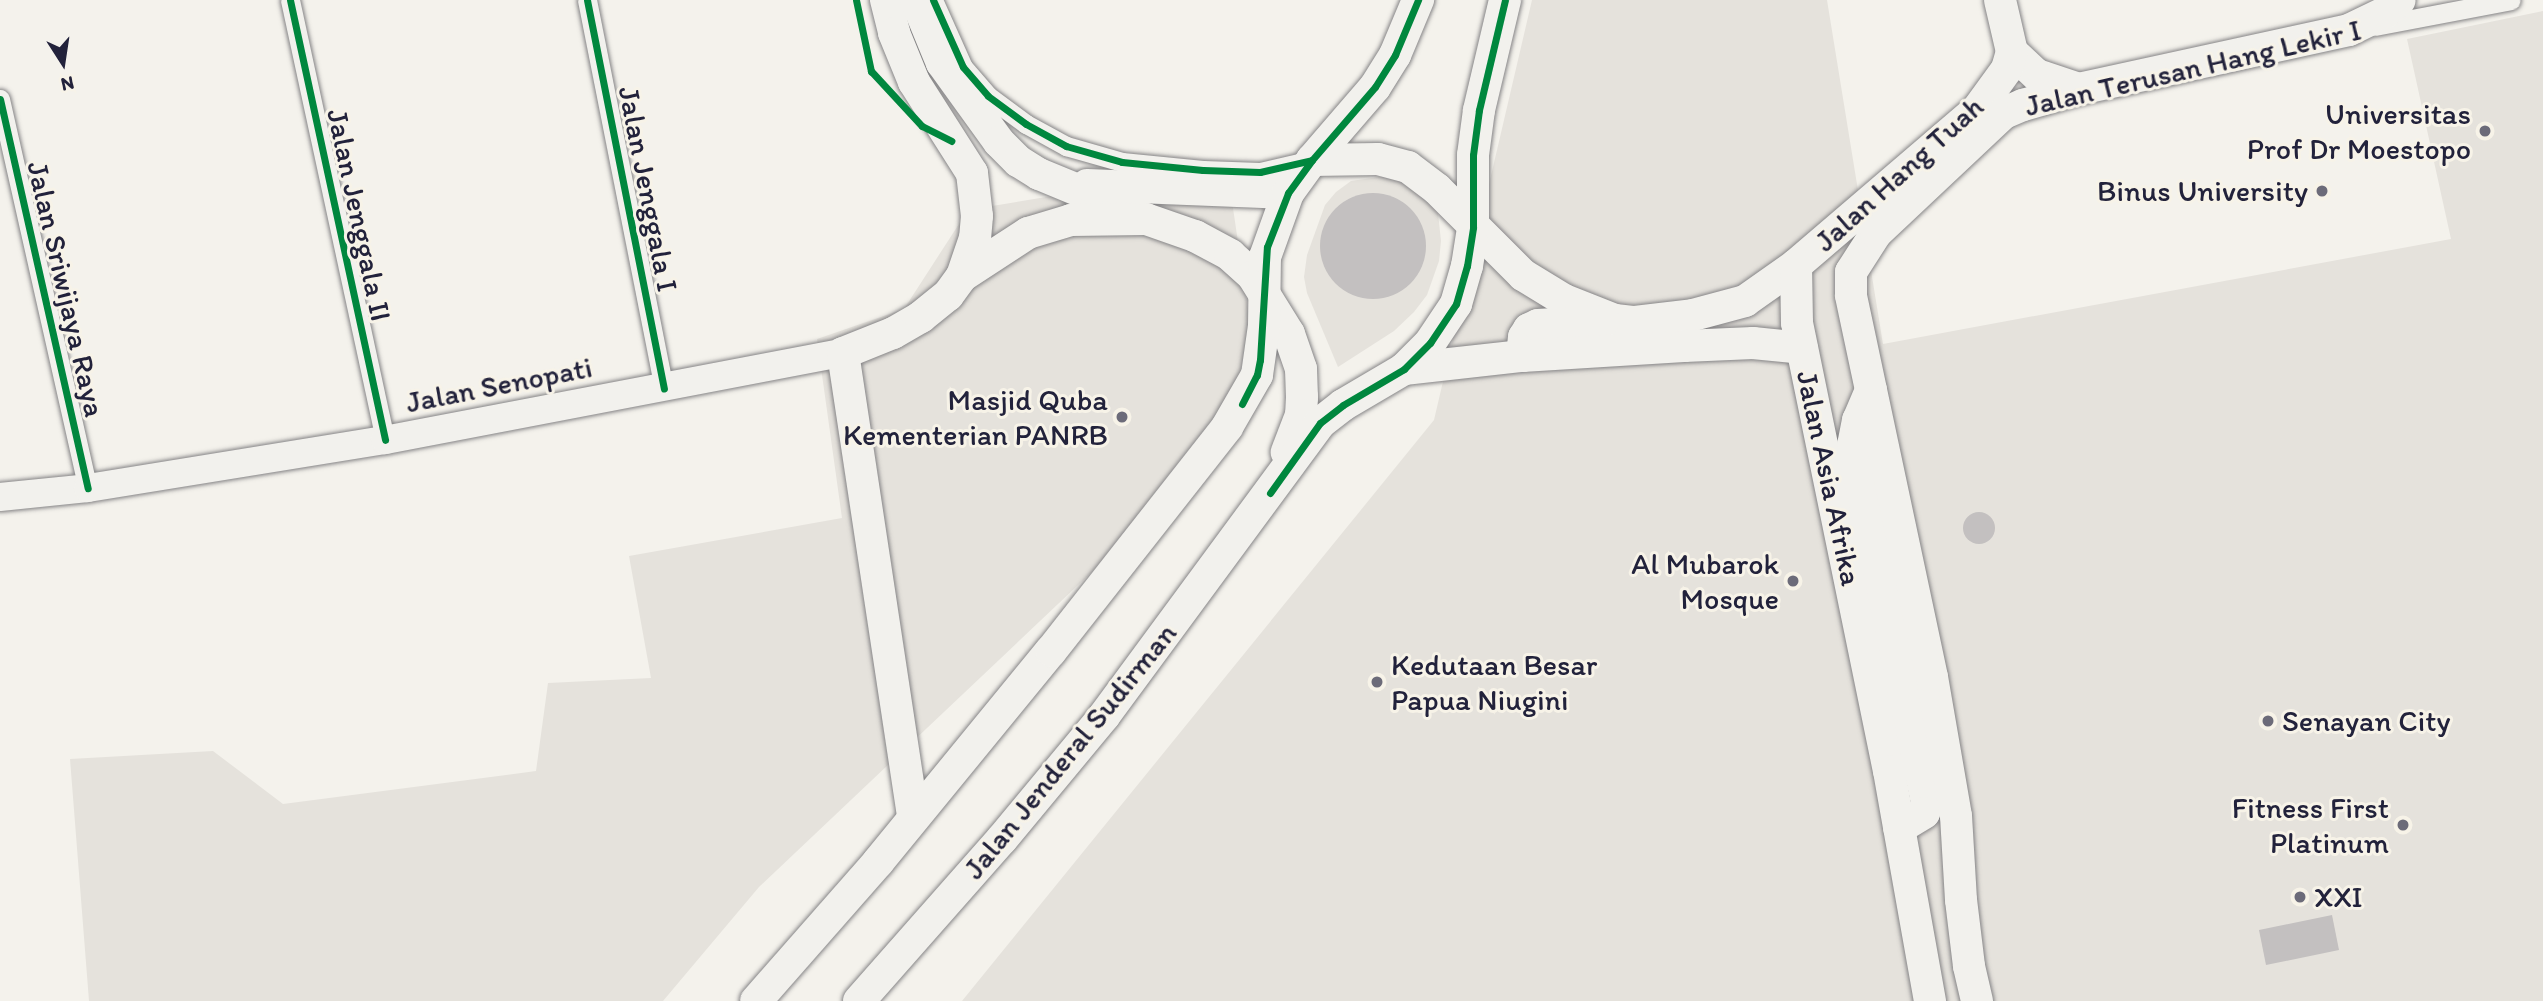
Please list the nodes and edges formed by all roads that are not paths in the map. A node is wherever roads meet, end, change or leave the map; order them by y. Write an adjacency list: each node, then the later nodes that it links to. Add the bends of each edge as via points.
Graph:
1 (290, 0): 35 (street, Jalan Jenggala II)
2 (587, 0): 33 (street, Jalan Jenggala I)
3 (886, 0): 23 (main road, via 914,82 972,173 976,228)
4 (916, 0): 17 (main road, via 942,64 999,142 1018,161)
5 (933, 0): 16 (street, via 963,67 988,96 1066,146 1122,162 1203,170 1260,172)
6 (1418, 0): 16 (main road, via 1395,55 1375,87)
7 (1505, 0): 21 (main road, via 1479,110 1473,155)
8 (2000, 0): 13 (main road)
9 (2400, 0): 12 (main road)
10 (2511, 0): 11 (street, Jalan Terusan Hang Lekir I)
11 (2458, 5): 12 (street, Jalan Terusan Hang Lekir I)
12 (2349, 30): 14 (main road, Jalan Terusan Hang Lekir I)
13 (2012, 52): 14 (main road, via 2037,75); 22 (main road, Jalan Hang Tuah, via 2007,68 1978,109)
14 (2079, 89): 29 (main road, Jalan Terusan Hang Lekir I, via 2004,113 1876,233 1851,272)
15 (0, 99): 18 (street, Jalan Sriwijaya Raya)
16 (1311, 160): 19 (main road); 21 (main road, via 1378,159 1408,167)
17 (1065, 183): 19 (main road); 20 (main road)
18 (9, 188): 36 (street, Jalan Sriwijaya Raya)
19 (1288, 193): 24 (main road, via 1267,247)
20 (1146, 219): 23 (main road, via 1095,218 1049,225 1028,233); 24 (main road, via 1195,236 1230,255)
21 (1473, 227): 26 (main road, via 1543,290); 32 (main road, via 1455,304 1430,343)
22 (1796, 265): 25 (main road); 28 (main road, Jalan Hang Tuah)
23 (962, 276): 30 (main road, via 948,295 921,317)
24 (1265, 293): 37 (main road, via 1294,346 1302,397 1301,415); 39 (main road, via 1256,375 1227,427 1052,652)
25 (1745, 301): 26 (main road, via 1693,315); 27 (main road, via 1758,321)
26 (1615, 320): 31 (main road, via 1538,325 1529,329)
27 (1753, 343): 28 (main road, Jalan Asia Afrika); 31 (main road, Jalan Asia Afrika)
28 (1802, 348): 40 (main road, Jalan Asia Afrika)
29 (1862, 349): 34 (main road, Jalan Asia Afrika)
30 (843, 353): 33 (main road, Jalan Senopati); 39 (main road)
31 (1521, 356): 32 (main road, Jalan Asia Afrika)
32 (1404, 369): 37 (main road, via 1320,423)
33 (664, 388): 35 (main road, Jalan Senopati)
34 (1871, 390): 40 (main road, via 1857,420 1853,445 1927,803 1924,813); 44 (main road, Jalan Asia Afrika, via 1932,677 1956,816 1964,932)
35 (385, 440): 36 (main road, Jalan Senopati)
36 (89, 488): 38 (main road, Jalan Senopati)
37 (1270, 493): 42 (main road, Jalan Jenderal Sudirman, via 1104,716)
38 (0, 497)
39 (913, 818): 41 (main road)
40 (1899, 828): 43 (main road, Jalan Asia Afrika)
41 (756, 1001)
42 (859, 1001)
43 (1930, 1001)
44 (1977, 1001)

